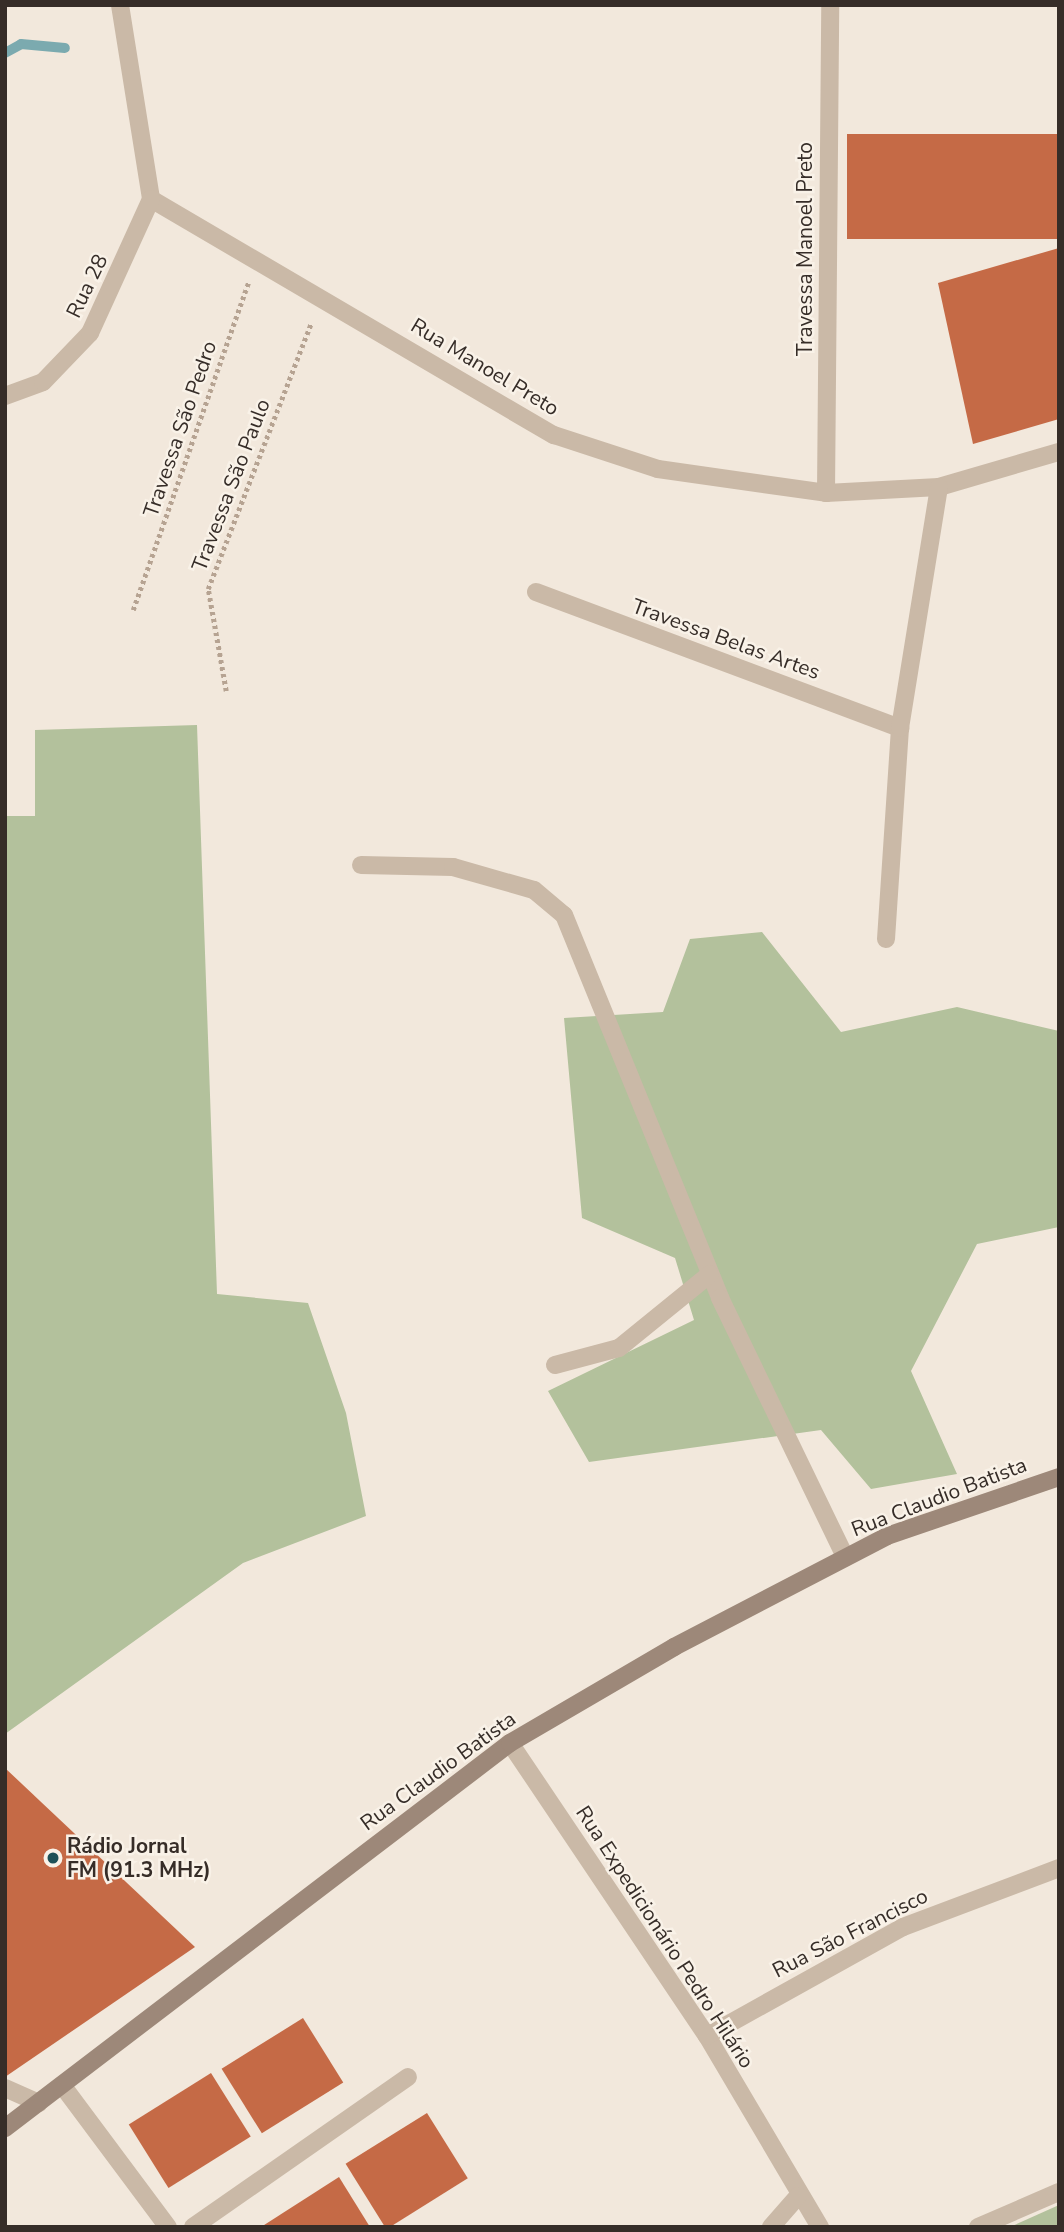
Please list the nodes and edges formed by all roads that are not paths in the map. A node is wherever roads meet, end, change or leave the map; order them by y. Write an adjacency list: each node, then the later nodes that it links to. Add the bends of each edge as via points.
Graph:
1 (120, 5): 3 (street)
2 (830, 5): 7 (street, Travessa Manoel Preto)
3 (151, 199): 4 (street, Rua 28, via 90,333 43,382); 7 (street, Rua Manoel Preto, via 321,296 486,400 576,445 657,469)
4 (5, 396)
5 (1059, 452): 6 (street, Rua Manoel Preto)
6 (939, 487): 7 (street, Rua Manoel Preto); 9 (street)
7 (827, 493)
8 (536, 592): 9 (street, Travessa Belas Artes)
9 (900, 728): 11 (street)
10 (361, 865): 12 (street, via 453,867 534,890 564,915)
11 (886, 939)
12 (710, 1274): 13 (street, via 620,1348); 15 (street)
13 (555, 1366)
14 (1059, 1477): 15 (main road, Rua Claudio Batista, via 887,1536)
15 (845, 1557): 16 (main road, Rua Claudio Batista)
16 (510, 1743): 18 (street, Rua Expedicionário Pedro Hilário); 20 (main road, Rua Claudio Batista)
17 (1059, 1868): 18 (street, Rua São Francisco, via 903,1927)
18 (707, 2035): 25 (street, Rua Expedicionário Pedro Hilário)
19 (408, 2077): 26 (street)
20 (62, 2085): 22 (main road, Rua Claudio Batista); 27 (street)
21 (5, 2088): 22 (street)
22 (39, 2103): 23 (main road, Rua Claudio Batista)
23 (5, 2128)
24 (1059, 2192): 31 (street)
25 (798, 2196): 29 (street); 30 (street, Rua Expedicionário Pedro Hilário)
26 (212, 2221): 28 (street)
27 (168, 2227)
28 (193, 2227)
29 (771, 2227)
30 (820, 2227)
31 (978, 2227)

